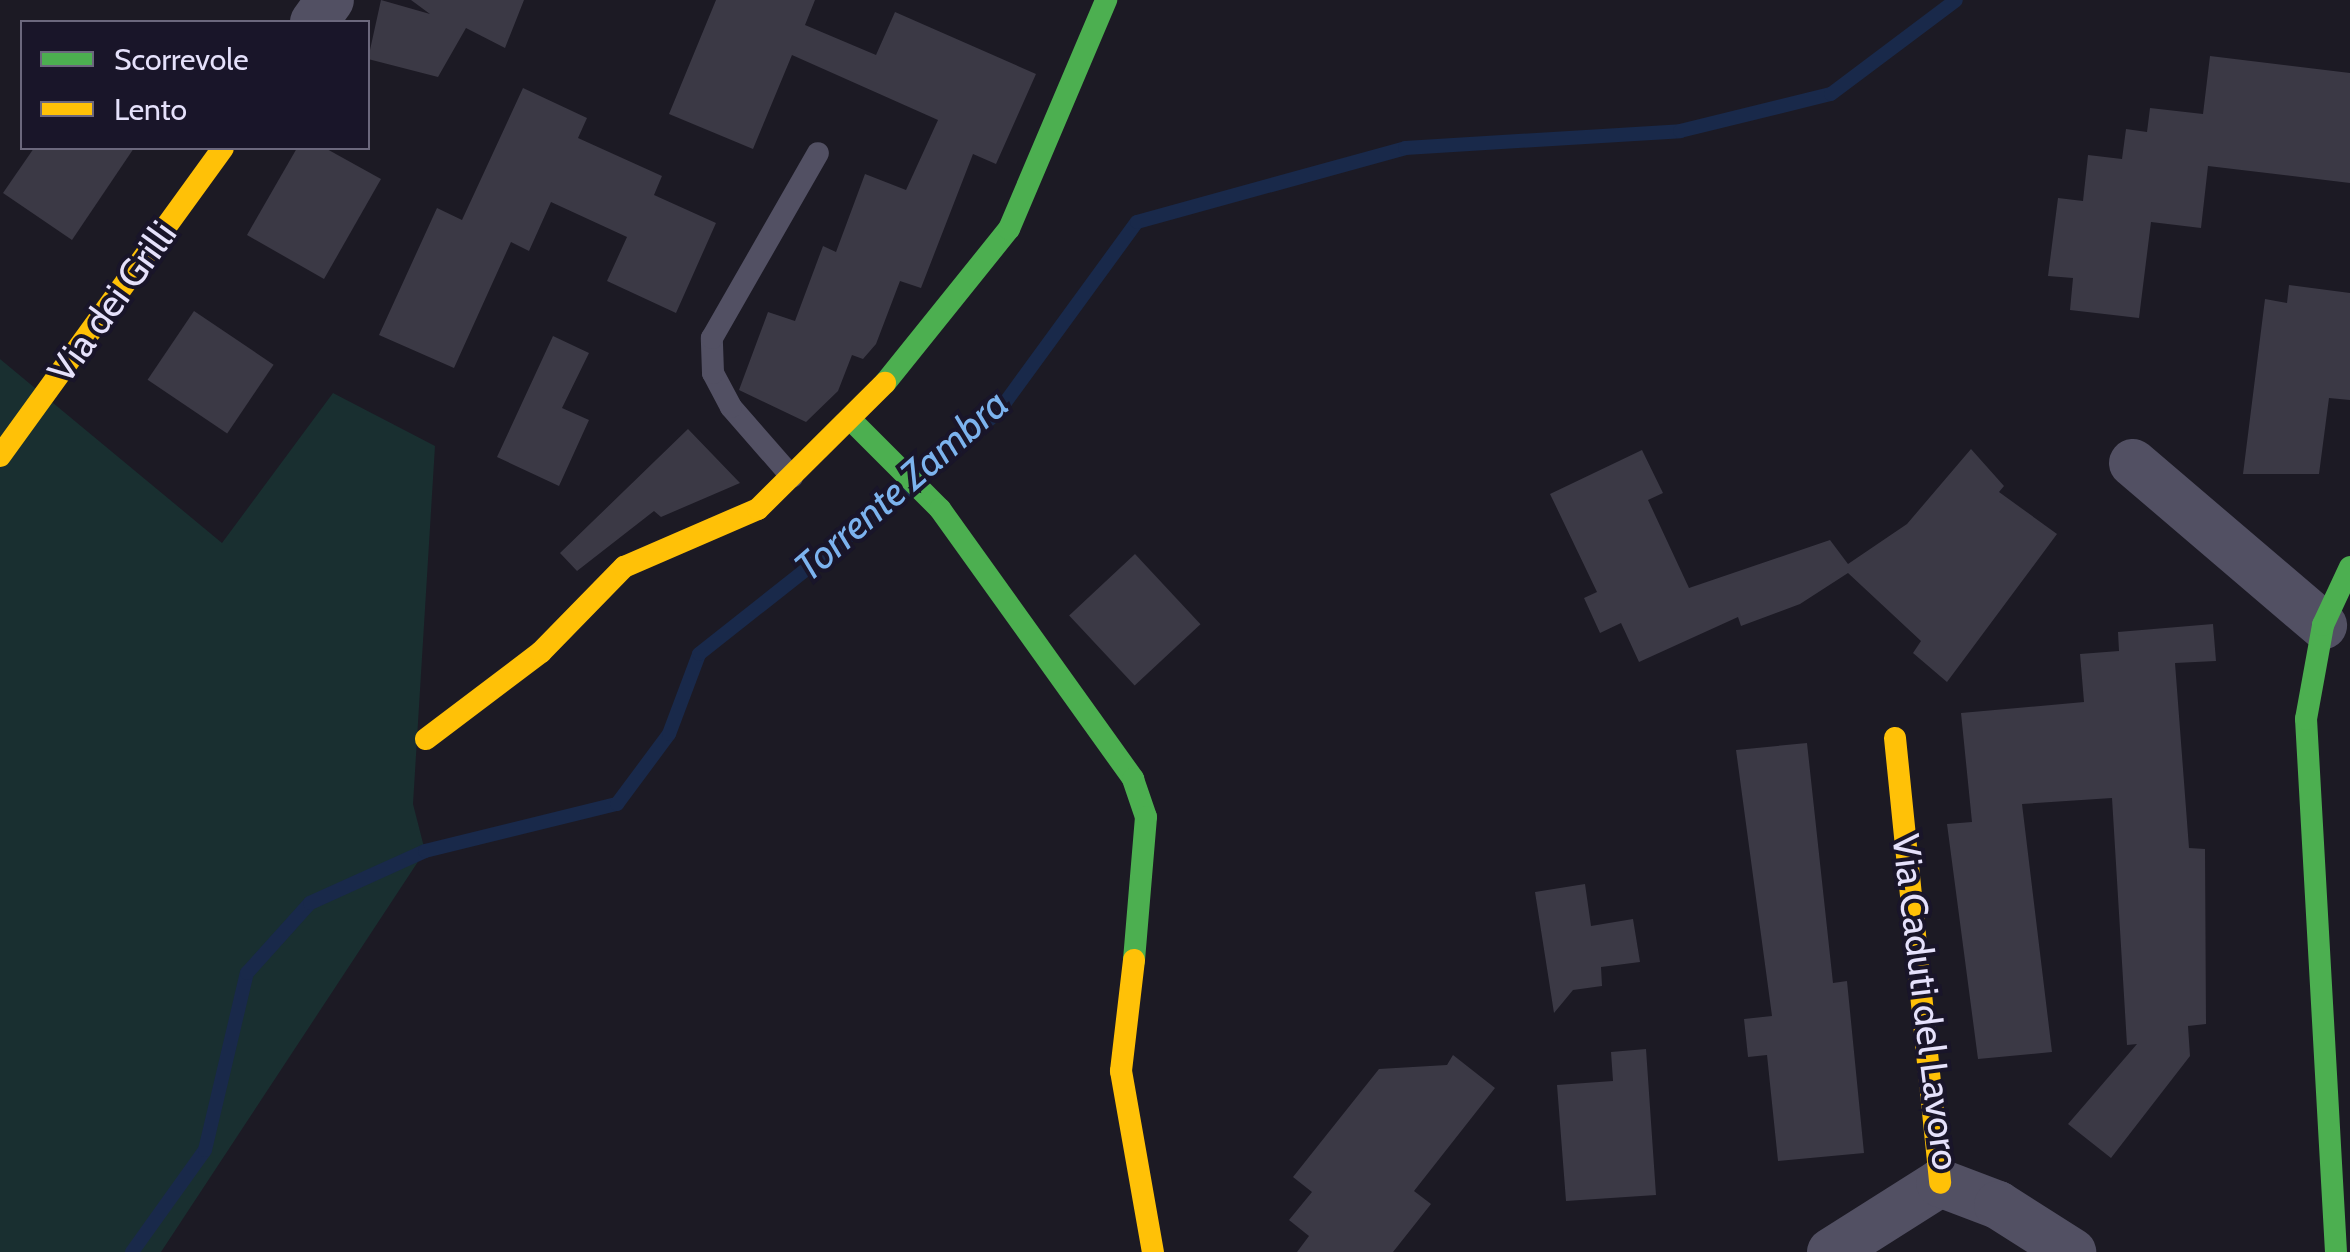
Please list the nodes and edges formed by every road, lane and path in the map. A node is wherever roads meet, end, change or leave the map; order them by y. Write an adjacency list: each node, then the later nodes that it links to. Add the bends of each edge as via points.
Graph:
1 (1106, 0): 4 (street, via 1009,229)
2 (222, 150): 5 (street, Via dei Grilli)
3 (818, 153): 7 (lane, via 712,338 713,372 730,407)
4 (853, 422): 7 (street); 13 (street, via 940,509 1068,677 1133,779 1146,817 1120,1071)
5 (0, 456)
6 (2134, 463): 9 (street)
7 (792, 478): 11 (street, via 758,509 624,567 541,652)
8 (2350, 568): 9 (street)
9 (2324, 625): 16 (street, via 2306,719)
10 (1895, 738): 12 (street, Via Caduti del Lavoro)
11 (426, 739)
12 (1940, 1183): 14 (street); 15 (street, Via Caduti del Lavoro)
13 (1153, 1252)
14 (1831, 1252)
15 (2072, 1252)
16 (2336, 1252)

